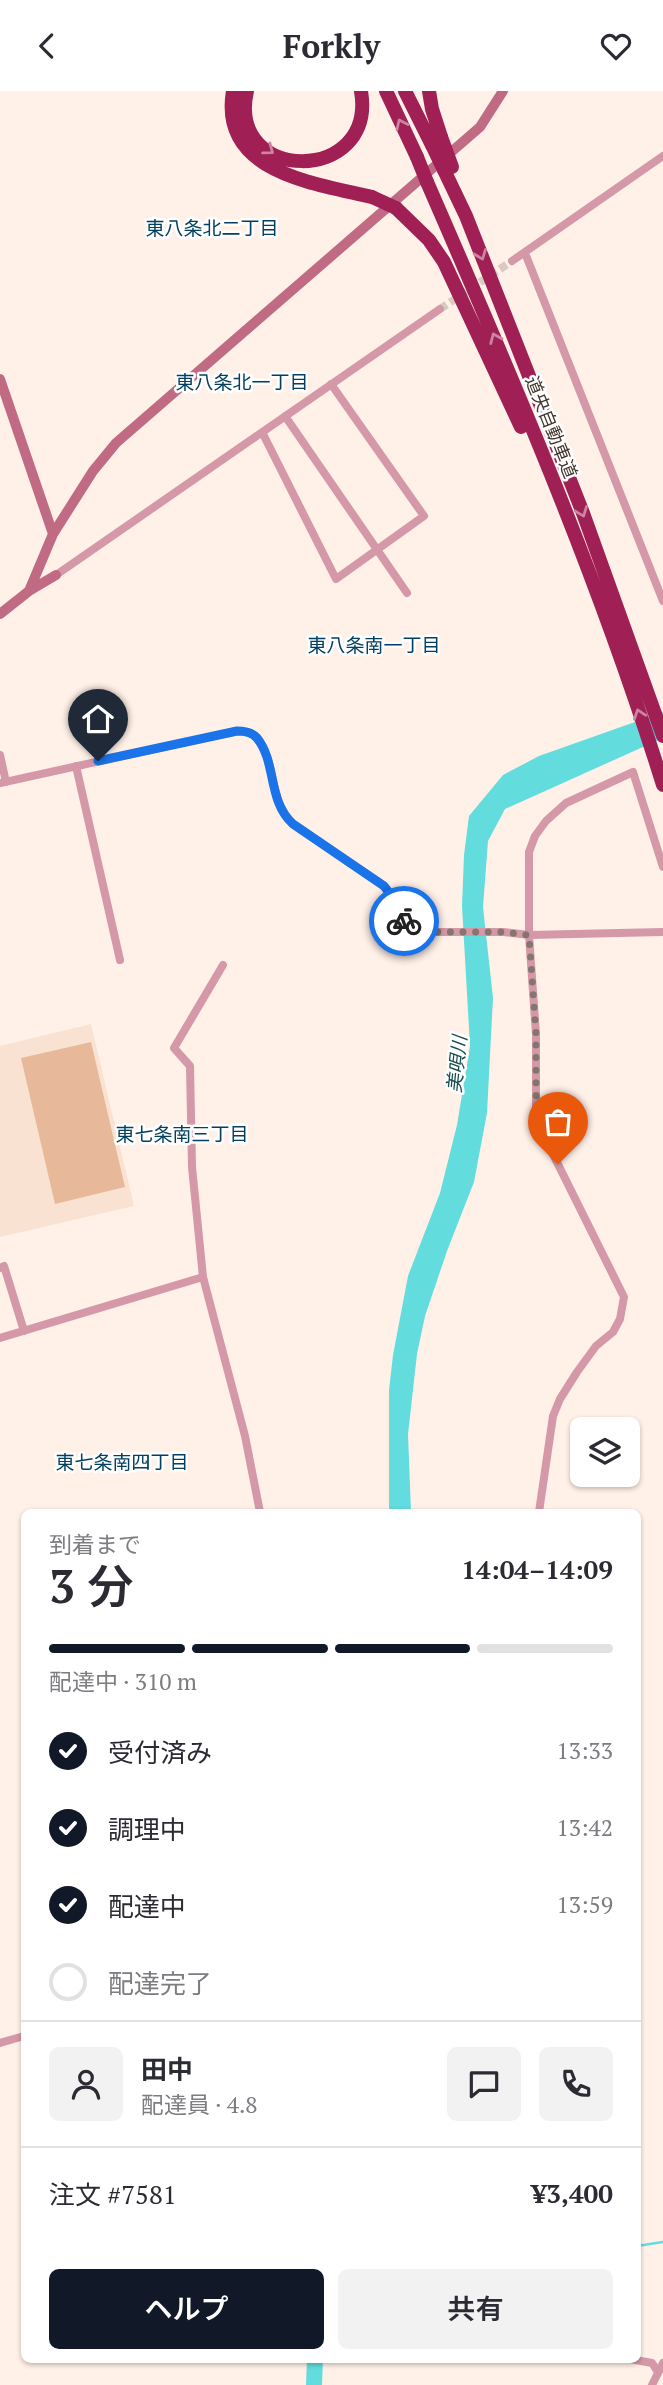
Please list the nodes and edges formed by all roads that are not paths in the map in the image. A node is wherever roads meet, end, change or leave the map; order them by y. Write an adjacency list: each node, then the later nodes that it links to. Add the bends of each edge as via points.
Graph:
1 (233, 91): 19 (highway, bridge, via 238,137 261,162 396,208 429,240)
2 (247, 91): 3 (highway, one-way to 3, via 244,110 255,138 277,157 299,162 322,159 348,143 359,124)
3 (361, 91)
4 (386, 91): 19 (highway, 道央自動車道, one-way to 4, bridge, via 498,345)
5 (405, 91): 8 (highway, 道央自動車道)
6 (429, 91): 8 (highway)
7 (503, 91): 17 (street, via 480,127 116,443)
8 (436, 141): 25 (highway, 道央自動車道, one-way to 25, bridge, via 583,513)
9 (663, 156): 10 (street)
10 (525, 253): 11 (street); 23 (street)
11 (512, 261)
12 (440, 309): 14 (street)
13 (0, 379): 17 (street)
14 (331, 384): 15 (street); 18 (street, via 424,516)
15 (285, 416): 16 (street); 18 (street)
16 (262, 432): 18 (street, via 336,579); 20 (street)
17 (53, 534): 21 (street)
18 (377, 549): 22 (street)
19 (583, 558): 28 (highway, 道央自動車道, one-way to 19)
20 (56, 575): 21 (street)
21 (29, 591): 24 (street)
22 (407, 593)
23 (663, 601)
24 (0, 614)
25 (663, 736)
26 (0, 755): 29 (street)
27 (76, 766): 29 (street); 32 (street, via 248,731 257,737 267,759 285,816 384,886 410,928); 33 (street)
28 (662, 780)
29 (3, 782)
30 (663, 867): 32 (street, via 633,772 566,803 546,821 528,852)
31 (663, 932): 32 (street)
32 (529, 935): 40 (street, via 536,1120 624,1297 613,1332 596,1346 553,1416)
33 (120, 960)
34 (223, 965): 36 (street, via 174,1048 190,1066 192,1167)
35 (0, 1268): 37 (street, via 4,1266)
36 (203, 1277): 37 (street); 39 (street)
37 (24, 1331): 38 (street)
38 (0, 1338)
39 (259, 1509)
40 (539, 1509)
41 (21, 2037): 42 (street)
42 (0, 2043)
43 (641, 2361): 45 (street, via 652,2363)
44 (663, 2364): 45 (street)
45 (658, 2372): 46 (street)
46 (652, 2385)

